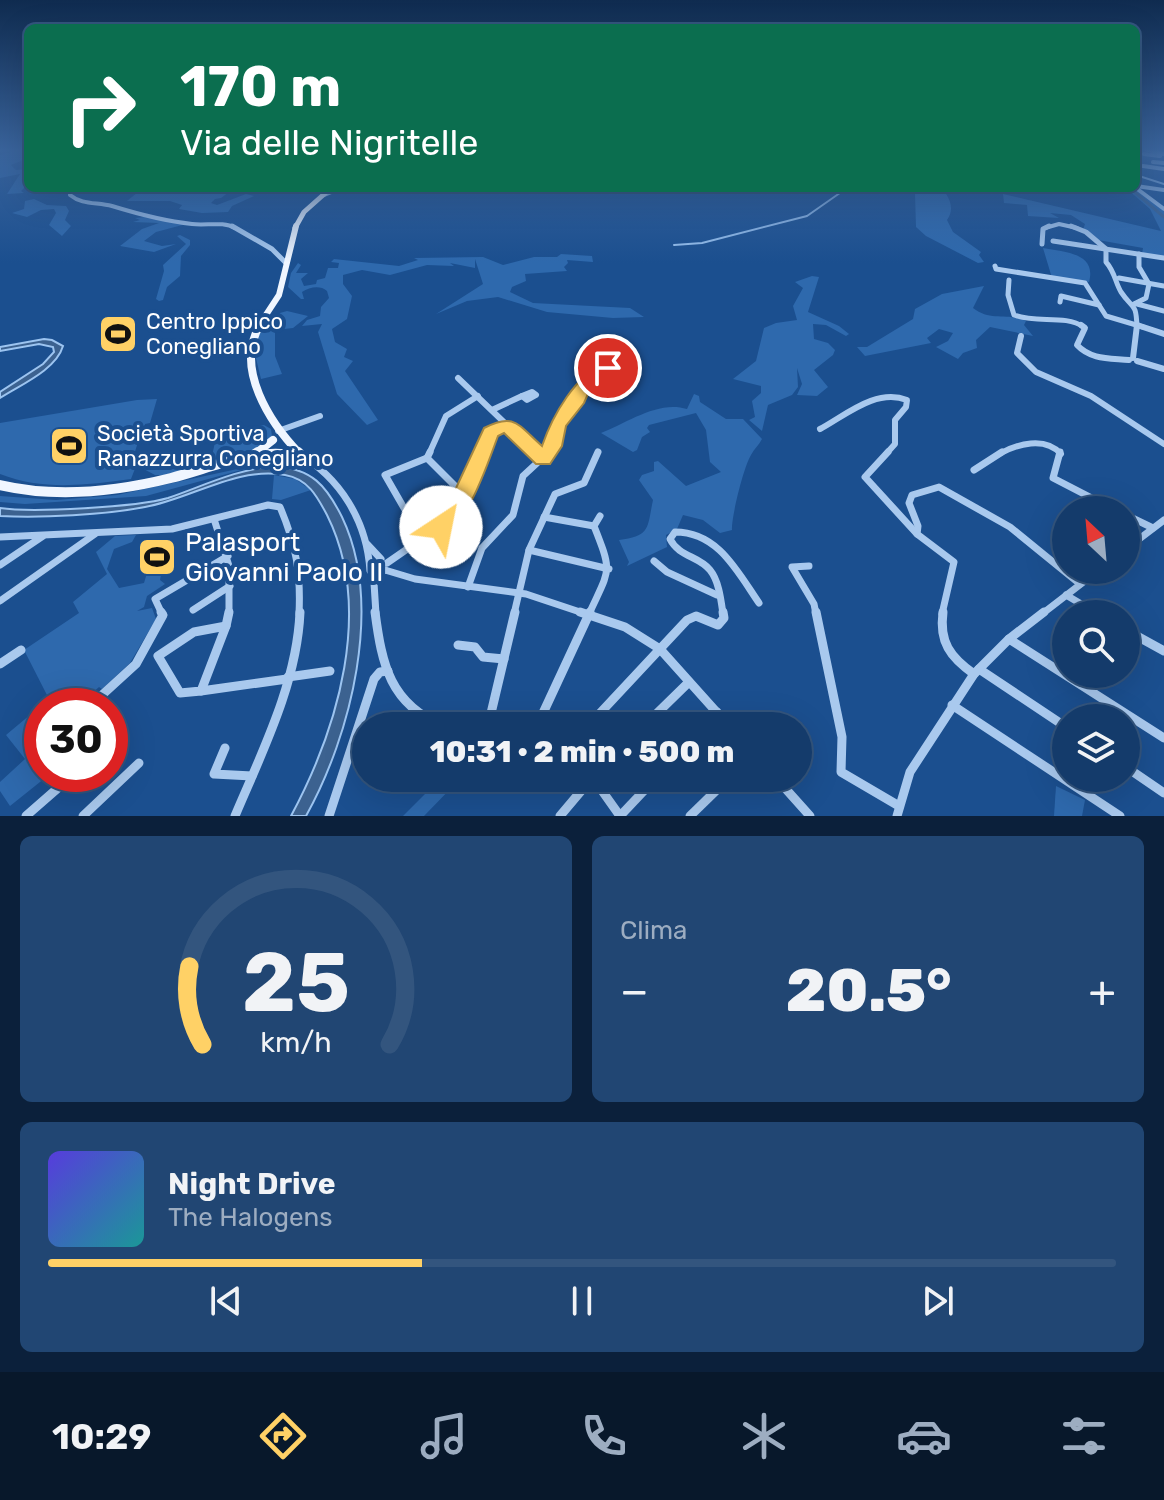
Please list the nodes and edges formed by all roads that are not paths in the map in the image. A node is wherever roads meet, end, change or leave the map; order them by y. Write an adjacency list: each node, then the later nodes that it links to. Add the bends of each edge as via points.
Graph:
1 (1140, 187): 3 (street)
2 (1140, 190): 8 (street)
3 (1164, 190)
4 (70, 192): 14 (street, via 77,201 137,215 230,225)
5 (326, 192): 7 (main road)
6 (331, 192): 7 (street)
7 (319, 197): 14 (main road, via 294,226)
8 (1164, 209)
9 (1053, 241): 11 (street)
10 (1042, 244): 11 (street, via 1043,229 1058,225 1089,233)
11 (1106, 249): 12 (street); 16 (street, via 1106,262)
12 (1139, 254): 13 (street); 18 (street, via 1139,267)
13 (1164, 258)
14 (286, 263): 37 (main road, via 279,294 251,351)
15 (995, 266): 22 (street, via 1085,283)
16 (1119, 278): 18 (street); 21 (street, via 1120,291)
17 (1009, 280): 27 (street, via 1014,315 1035,322 1077,322 1085,328 1077,345 1080,351)
18 (1149, 283): 19 (street); 21 (street, via 1145,300)
19 (1164, 286)
20 (1060, 302): 22 (street, via 1061,296)
21 (1134, 304): 23 (street); 24 (street)
22 (1099, 305): 24 (street, via 1106,316)
23 (1164, 311)
24 (1137, 326): 25 (street); 27 (street)
25 (1164, 334)
26 (1021, 336): 38 (street, via 1017,355 1027,365 1089,395)
27 (1133, 360): 29 (street)
28 (608, 368): 44 (street, via 584,384 557,425)
29 (1164, 369)
30 (458, 378): 31 (street)
31 (478, 396): 33 (street); 43 (street, via 446,416)
32 (522, 396): 33 (street)
33 (492, 410): 35 (street)
34 (320, 416): 37 (street)
35 (506, 424): 44 (street); 49 (street, via 490,433)
36 (820, 429): 59 (street, via 868,402 892,395 907,400 895,420 895,444 865,477)
37 (277, 434): 39 (main road); 41 (main road); 42 (main road)
38 (1164, 444)
39 (276, 451): 41 (street); 42 (main road); 45 (main road)
40 (598, 452): 52 (street, via 584,483 555,494)
41 (250, 455): 48 (main road)
42 (298, 455): 45 (street); 69 (street, via 337,485)
43 (427, 458): 49 (street); 63 (street, via 385,475)
44 (543, 459): 74 (street, via 523,476 513,515 482,548)
45 (223, 465): 48 (main road, via 158,482)
46 (974, 470): 50 (street, via 1010,449 1050,443 1061,453 1053,478)
47 (0, 485): 48 (main road, via 50,492)
48 (102, 489)
49 (463, 494): 63 (street, via 449,520)
50 (1088, 496)
51 (600, 516): 56 (street)
52 (544, 517): 56 (street); 64 (street)
53 (214, 519): 58 (street, via 172,529); 65 (street); 95 (street, via 274,505 288,523 301,601)
54 (1164, 520): 57 (street)
55 (1140, 522): 57 (street)
56 (594, 526): 71 (street)
57 (1153, 528): 62 (street)
58 (95, 533): 60 (street); 79 (street)
59 (917, 534): 67 (street, via 910,499 915,493 943,488 1010,527); 94 (street, via 954,562 943,602 946,647 954,659)
60 (43, 536): 61 (street); 68 (street)
61 (0, 537)
62 (1140, 538)
63 (423, 541): 69 (street)
64 (529, 550): 71 (street); 75 (street)
65 (228, 556): 73 (street); 97 (street, via 155,599 163,615 136,664)
66 (654, 561): 76 (street)
67 (1052, 561)
68 (0, 565)
69 (381, 566): 74 (street, via 415,579); 93 (street, via 372,586)
70 (809, 566): 119 (street, via 792,567 814,604 842,737 841,772)
71 (609, 569): 82 (street)
72 (1080, 584): 77 (street)
73 (230, 586): 81 (street); 83 (street)
74 (468, 587): 75 (street)
75 (519, 593): 82 (street); 90 (street)
76 (717, 595): 80 (street, via 712,572 672,545 675,532 711,540); 87 (street, via 725,616 719,624 690,618)
77 (1066, 595): 78 (street); 85 (street)
78 (1074, 600)
79 (0, 601)
80 (759, 603)
81 (193, 610)
82 (590, 614): 87 (street, via 636,632); 102 (street)
83 (228, 626): 98 (street); 98 (street, via 194,632 158,656 180,693)
84 (1140, 638): 89 (street)
85 (1009, 639): 94 (street); 107 (street)
86 (458, 645): 90 (street, via 475,647 483,657)
87 (660, 649): 96 (street); 103 (street)
88 (21, 650): 91 (street)
89 (1164, 651)
90 (504, 659): 101 (street)
91 (0, 664)
92 (330, 671): 95 (street)
93 (388, 671): 100 (street, via 397,692); 123 (street, via 374,679)
94 (977, 672): 99 (street); 106 (street)
95 (288, 678): 98 (street); 110 (street, via 278,718)
96 (689, 682): 104 (street); 105 (street)
97 (110, 688)
98 (201, 691)
99 (952, 705): 119 (street, via 910,772); 128 (street)
100 (418, 712)
101 (491, 712)
102 (544, 712)
103 (601, 712)
104 (658, 712)
105 (717, 712)
106 (1052, 718)
107 (1164, 738)
108 (225, 748): 110 (street, via 214,774)
109 (139, 763): 121 (street)
110 (252, 776): 122 (street)
111 (1140, 777): 118 (street)
112 (53, 792): 120 (street)
113 (580, 792): 124 (street)
114 (602, 792): 125 (street)
115 (643, 792): 125 (street)
116 (715, 792): 126 (street)
117 (789, 792): 127 (street)
118 (1164, 793)
119 (898, 811)
120 (26, 816)
121 (83, 816)
122 (235, 816)
123 (329, 816)
124 (560, 816)
125 (620, 816)
126 (690, 816)
127 (810, 816)
128 (1120, 816)

